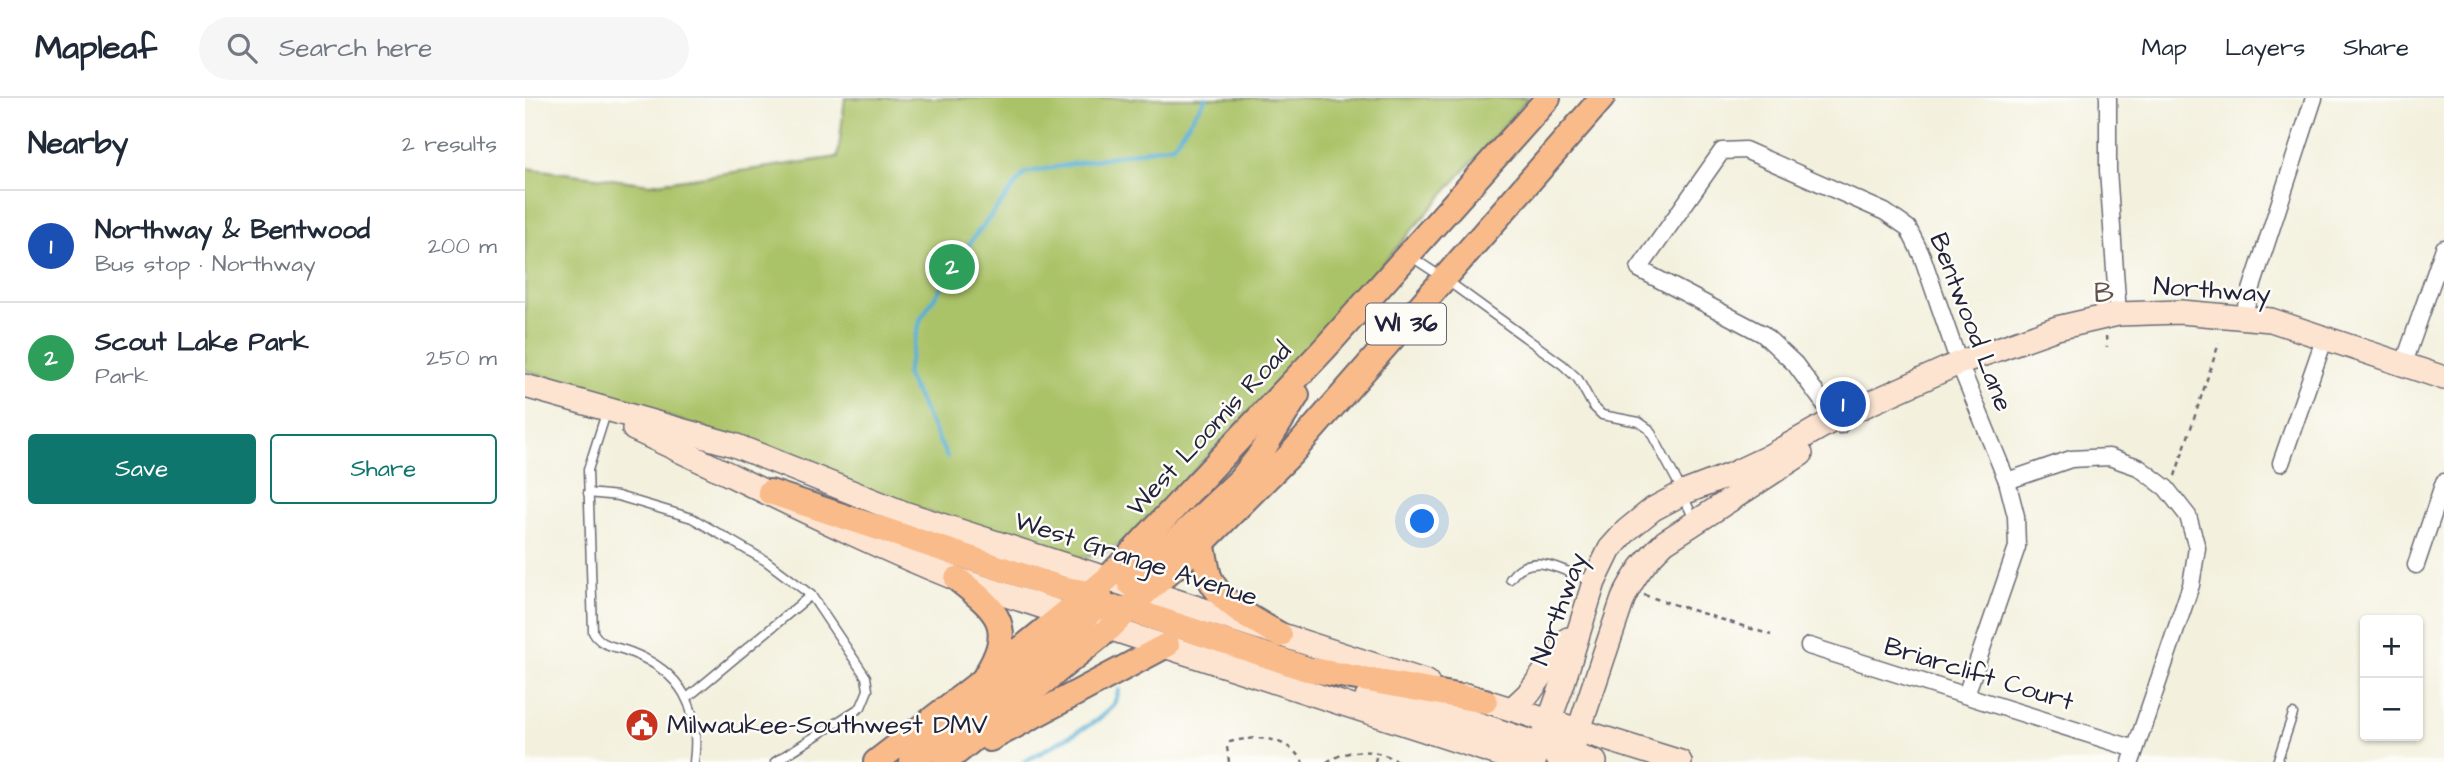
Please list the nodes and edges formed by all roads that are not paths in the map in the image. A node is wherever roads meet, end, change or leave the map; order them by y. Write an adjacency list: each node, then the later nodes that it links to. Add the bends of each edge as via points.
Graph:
1 (1548, 98): 6 (main road, West Loomis Road / WI 36)
2 (1602, 98): 7 (main road, WI 36)
3 (2108, 98): 8 (street)
4 (2314, 98): 9 (street)
5 (2444, 248): 12 (street)
6 (1408, 256): 7 (lane); 30 (main road, West Loomis Road / WI 36, via 1324,349 1257,460 1240,480)
7 (1445, 279): 22 (lane, via 1563,365 1602,415 1639,422 1649,429); 24 (main road, WI 36, via 1291,454)
8 (2117, 314): 9 (street, Northway, via 2181,312); 11 (street, Northway, via 2057,328)
9 (2242, 318): 10 (street, Northway, via 2271,320)
10 (2325, 337): 12 (street, Northway); 17 (street)
11 (1959, 363): 16 (street, Northway); 16 (street, Bentwood Lane, via 1908,228 1885,212 1745,150 1722,151 1639,269 1763,334 1795,364); 18 (street, Bentwood Lane)
12 (2403, 366): 13 (street, Northway)
13 (2444, 378)
14 (525, 386): 15 (street, West Grange Avenue)
15 (606, 413): 20 (street, West Grange Avenue); 21 (lane, via 588,470); 30 (street, West Grange Avenue, via 734,444)
16 (1838, 423): 22 (street, Northway); 23 (street, Northway)
17 (2281, 463)
18 (2007, 481): 37 (street, Bentwood Lane, via 2016,516 2017,547); 44 (street, via 2071,459 2109,457 2138,467 2166,488 2188,516 2197,548 2191,585)
19 (2444, 482): 25 (street)
20 (770, 492): 26 (street, West Grange Avenue, via 882,548); 30 (main road)
21 (588, 493): 29 (lane, via 618,496 692,518 766,561); 38 (lane, via 593,632 600,642 630,651 669,674)
22 (1683, 493): 23 (lane); 28 (street, Northway, via 1627,530 1610,550)
23 (1695, 523): 43 (street, Northway, via 1665,542 1633,577)
24 (1202, 543): 30 (main road, WI 36); 32 (main road, via 1209,577 1223,596 1238,611)
25 (2416, 565)
26 (957, 579): 30 (street, West Grange Avenue); 35 (main road, via 988,604 999,620 998,650)
27 (1510, 579): 28 (lane, via 1529,562)
28 (1594, 582): 31 (street, Northway)
29 (811, 595): 38 (lane); 48 (lane, via 866,677 868,690 860,707)
30 (1107, 602): 32 (street, West Grange Avenue); 33 (street, West Grange Avenue); 35 (main road, WI 36); 39 (main road, via 1307,669); 50 (main road, via 1070,637); 51 (main road, WI 36)
31 (1582, 615): 40 (street, via 1562,650); 42 (street, Northway)
32 (1280, 635): 39 (street, West Grange Avenue)
33 (1167, 645): 36 (street, West Grange Avenue); 51 (main road)
34 (1809, 646): 37 (street, Briarclift Court)
35 (982, 680): 49 (main road, WI 36)
36 (1282, 683): 45 (street, via 1430,710); 52 (street, West Grange Avenue)
37 (1966, 695): 44 (street, Briarclift Court)
38 (687, 698): 47 (lane, via 695,720)
39 (1485, 701): 40 (street, West Grange Avenue)
40 (1512, 709): 42 (street, West Grange Avenue)
41 (2293, 714): 55 (lane)
42 (1549, 721): 43 (street, West Grange Avenue); 45 (street, Northway)
43 (1579, 730): 45 (street); 46 (street, Northway); 54 (street, West Grange Avenue)
44 (2133, 755)
45 (1539, 756): 46 (street)
46 (1570, 758): 53 (street)
47 (694, 762)
48 (775, 762)
49 (876, 762)
50 (912, 762)
51 (945, 762)
52 (1523, 762)
53 (1595, 762)
54 (1680, 762)
55 (2277, 762)

